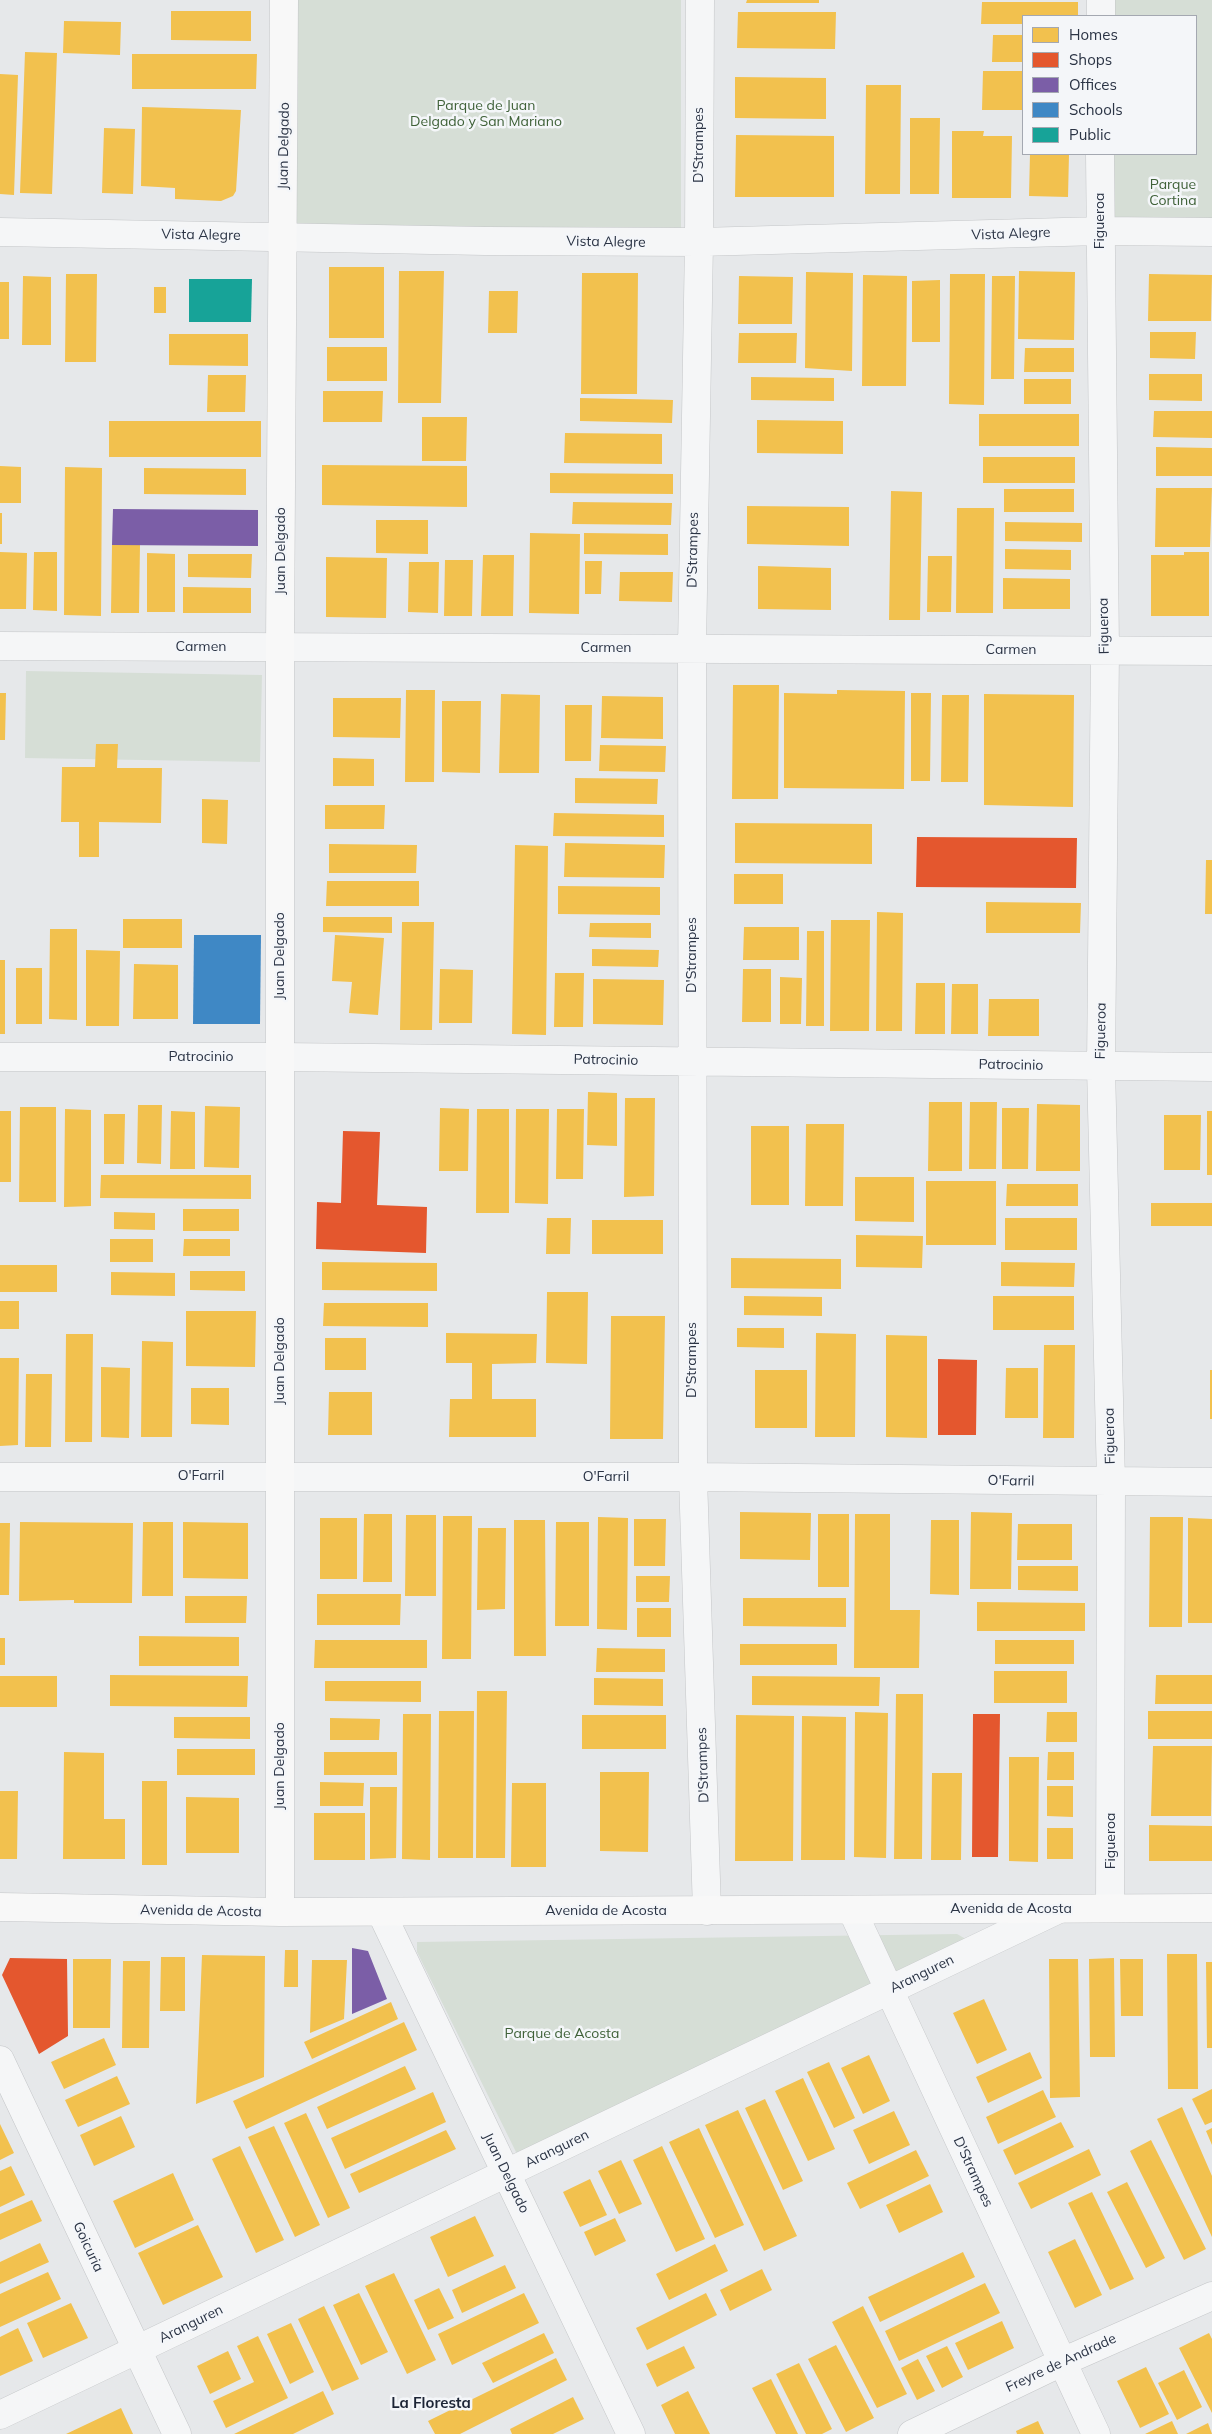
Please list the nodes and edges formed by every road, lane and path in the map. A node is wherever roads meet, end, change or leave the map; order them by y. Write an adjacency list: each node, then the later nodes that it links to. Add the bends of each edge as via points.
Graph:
1 (284, 0): 9 (street, Juan Delgado)
2 (700, 0): 10 (street, D'Strampes)
3 (1102, 0): 4 (street)
4 (1101, 15)
5 (1100, 155): 6 (street, Figueroa)
6 (1100, 231): 8 (street, Vista Alegre); 10 (street, Vista Alegre); 14 (street, Figueroa)
7 (0, 232): 9 (street, Vista Alegre)
8 (1212, 232)
9 (283, 236): 10 (street, Vista Alegre); 12 (street, Juan Delgado)
10 (699, 242): 13 (street, D'Strampes)
11 (0, 646): 12 (street, Carmen)
12 (280, 647): 13 (street, Carmen); 17 (street, Juan Delgado)
13 (692, 648): 14 (street, Carmen); 18 (street, D'Strampes)
14 (1105, 651): 15 (street, Carmen); 19 (street, Figueroa)
15 (1212, 651)
16 (0, 1057): 17 (street, Patrocinio)
17 (280, 1057): 18 (street, Patrocinio); 22 (street, Juan Delgado)
18 (692, 1061): 19 (street, Patrocinio); 23 (street, D'Strampes)
19 (1101, 1066): 20 (street, Patrocinio); 24 (street, Figueroa)
20 (1212, 1067)
21 (0, 1476): 22 (street, O'Farril)
22 (280, 1476): 23 (street, O'Farril); 32 (street, Juan Delgado)
23 (693, 1477): 24 (street, O'Farril); 30 (street, D'Strampes)
24 (1111, 1482): 25 (street, O'Farril); 27 (street, Figueroa)
25 (1212, 1482)
26 (0, 1907): 32 (street, Avenida de Acosta)
27 (1110, 1908): 28 (street, Avenida de Acosta); 29 (street, Avenida de Acosta)
28 (1212, 1908)
29 (1059, 1909): 31 (street, Avenida de Acosta); 34 (street, Aranguren)
30 (707, 1910): 31 (street, Avenida de Acosta); 33 (street, Avenida de Acosta)
31 (852, 1910): 34 (street, D'Strampes)
32 (280, 1912): 33 (street, Avenida de Acosta)
33 (382, 1912): 36 (street, Juan Delgado)
34 (888, 1990): 36 (street, Aranguren); 39 (street, D'Strampes)
35 (0, 2060): 38 (street, Goicuria)
36 (506, 2173): 38 (street, Aranguren); 42 (street, Juan Delgado)
37 (1212, 2296): 39 (street, Freyre de Andrade)
38 (137, 2350): 40 (street, Aranguren); 41 (street, Goicuria)
39 (1062, 2362): 43 (street, Freyre de Andrade); 44 (street, D'Strampes)
40 (0, 2415)
41 (177, 2434)
42 (631, 2434)
43 (912, 2434)
44 (1096, 2434)

